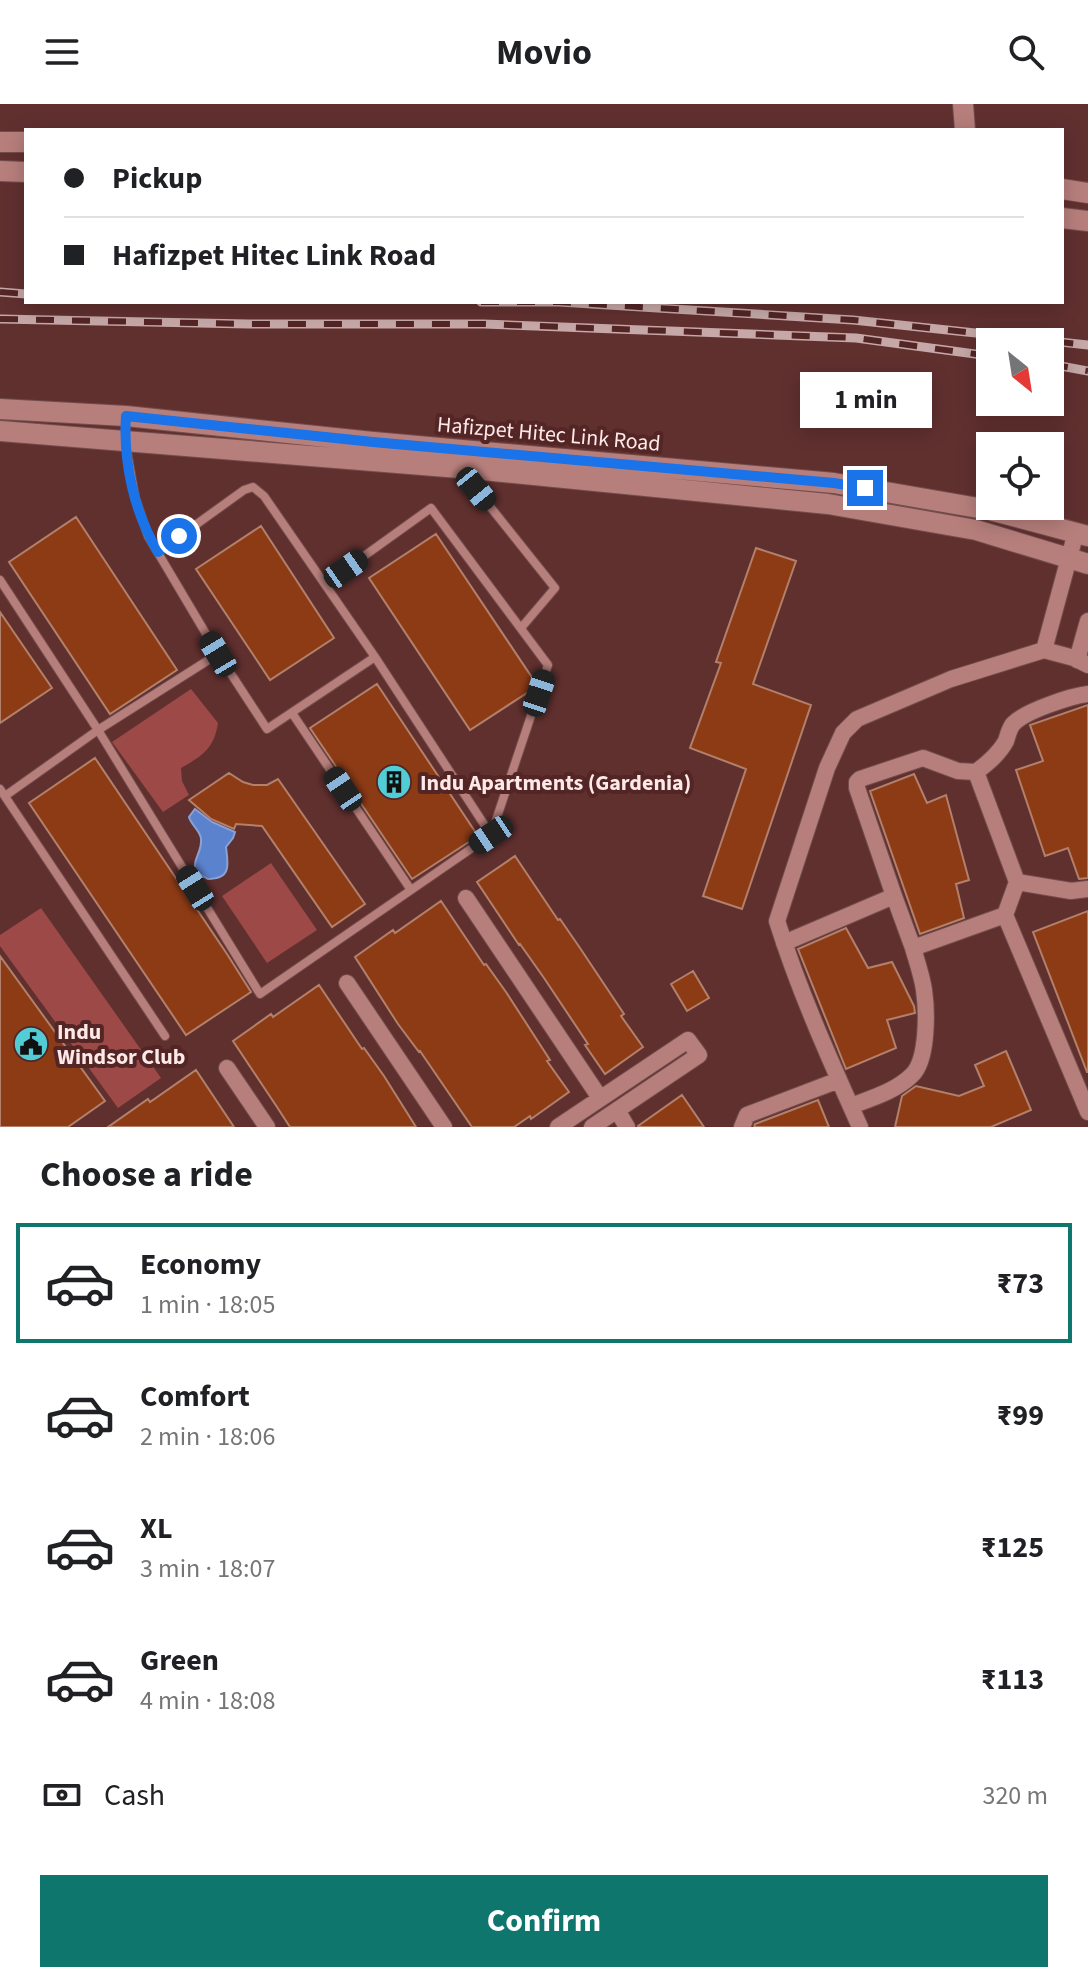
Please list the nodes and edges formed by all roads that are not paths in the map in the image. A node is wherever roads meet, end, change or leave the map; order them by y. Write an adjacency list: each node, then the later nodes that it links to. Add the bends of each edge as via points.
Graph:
1 (963, 104): 2 (main road)
2 (965, 128)
3 (0, 142): 4 (main road)
4 (24, 142)
5 (0, 171): 6 (main road)
6 (24, 172)
7 (1064, 189): 8 (main road)
8 (1088, 193)
9 (1064, 218): 10 (main road)
10 (1088, 221)
11 (0, 409): 12 (main road, Hafizpet Hitec Link Road)
12 (126, 416): 14 (lane); 16 (main road, Hafizpet Hitec Link Road, via 834,483 990,510)
13 (0, 431): 14 (main road)
14 (125, 441): 15 (main road); 17 (lane, via 135,497)
15 (472, 469): 18 (main road, via 828,504 976,530); 22 (lane, via 476,489 555,588)
16 (1082, 534): 18 (street)
17 (158, 552): 24 (lane); 25 (lane, via 253,487)
18 (1078, 561): 23 (street)
19 (346, 569): 22 (lane, via 431,508)
20 (0, 580): 29 (lane)
21 (1088, 621): 26 (street)
22 (521, 628): 32 (lane, via 548,665)
23 (1044, 650): 26 (street); 39 (street, via 951,679 857,719 843,733 777,921)
24 (218, 654): 28 (lane, via 267,729); 29 (lane)
25 (375, 657): 28 (lane); 32 (lane)
26 (1083, 662)
27 (1088, 694): 30 (street, via 1015,721 999,752)
28 (292, 713): 35 (lane)
29 (98, 730): 31 (lane); 35 (lane, via 260,994)
30 (976, 772): 33 (street); 36 (street, via 923,758 857,782)
31 (2, 792): 42 (lane)
32 (491, 835): 35 (lane)
33 (1017, 882): 34 (street); 38 (street)
34 (1088, 889)
35 (411, 890)
36 (894, 896): 39 (street); 40 (street)
37 (466, 898): 45 (street)
38 (1005, 915): 40 (street); 48 (street)
39 (784, 943): 44 (street)
40 (913, 948): 46 (street, via 924,992 923,1058 902,1084)
41 (347, 983): 50 (street)
42 (165, 1036)
43 (227, 1068): 49 (street)
44 (839, 1080): 46 (street); 54 (street, via 747,1115)
45 (600, 1098): 47 (street, via 688,1040 699,1055); 51 (street)
46 (851, 1106): 55 (street)
47 (617, 1110): 52 (street); 53 (street)
48 (1088, 1113): 56 (street)
49 (267, 1127)
50 (444, 1127)
51 (558, 1127)
52 (592, 1127)
53 (627, 1127)
54 (742, 1127)
55 (860, 1127)
56 (1080, 1127)

